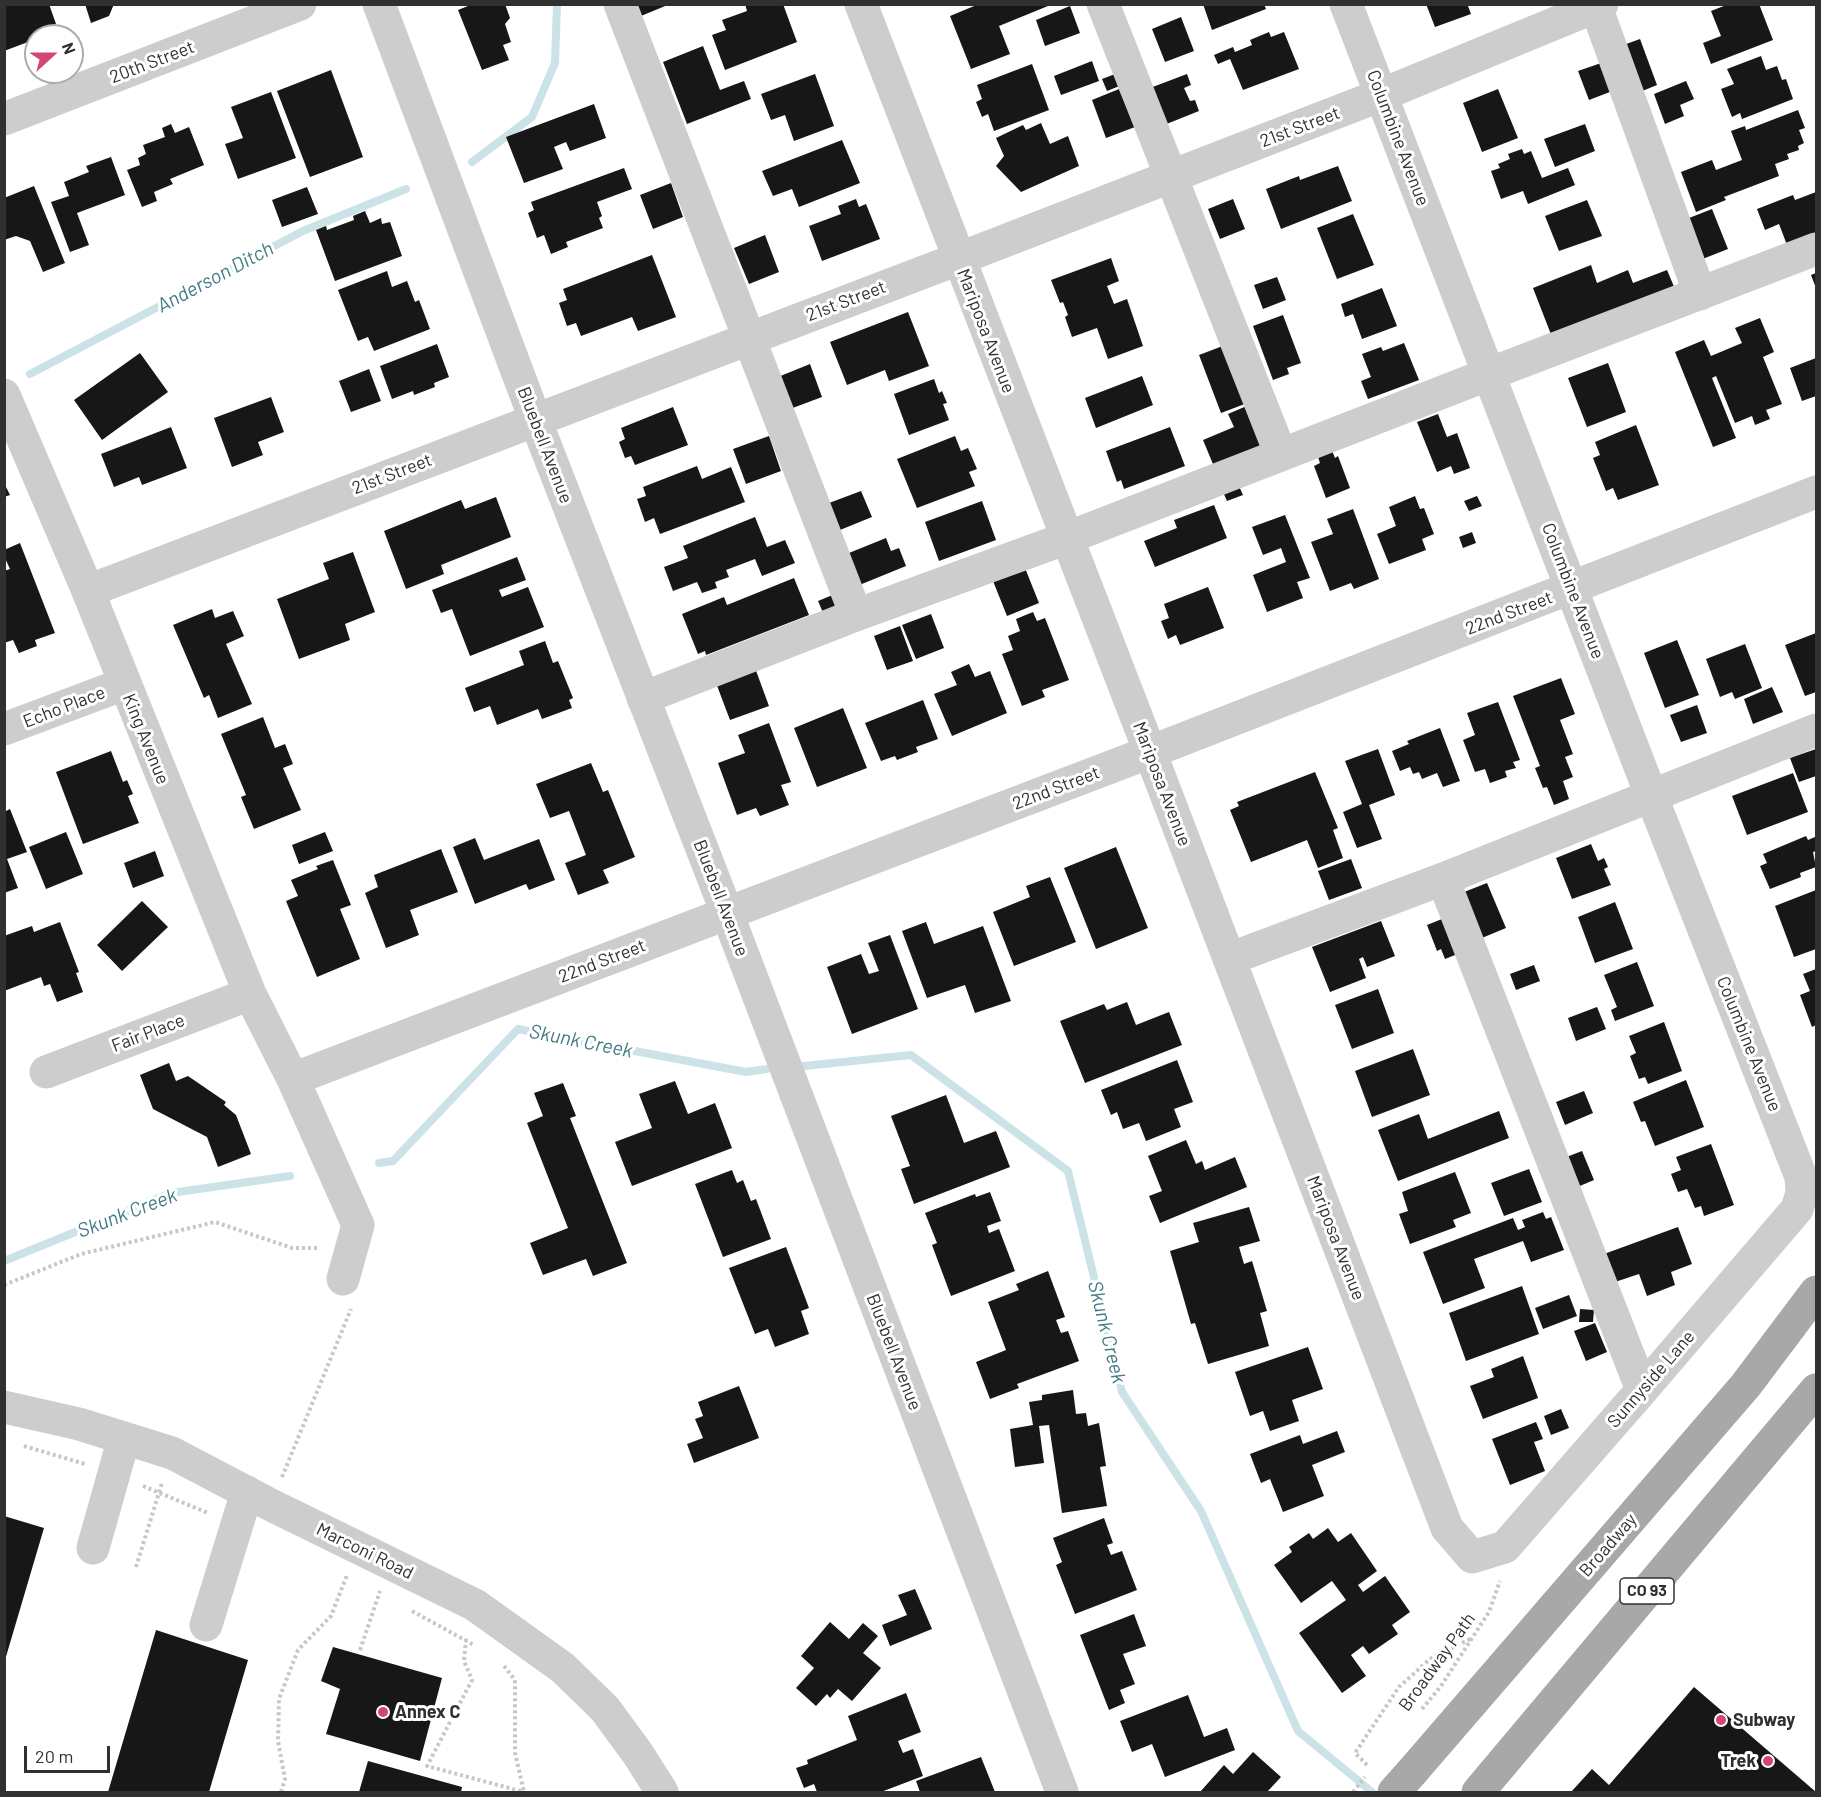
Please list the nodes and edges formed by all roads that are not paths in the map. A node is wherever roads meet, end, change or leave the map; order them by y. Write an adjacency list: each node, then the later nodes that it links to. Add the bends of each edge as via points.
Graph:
1 (300, 4): 9 (street, 20th Street)
2 (379, 4): 17 (street, Bluebell Avenue)
3 (620, 4): 14 (street)
4 (861, 4): 12 (street, Mariposa Avenue)
5 (1103, 4): 10 (street)
6 (1346, 4): 8 (street, Columbine Avenue)
7 (1598, 5): 8 (street, 21st Street); 13 (street)
8 (1382, 95): 10 (street, 21st Street); 15 (street, Columbine Avenue)
9 (4, 119)
10 (1170, 177): 12 (street, 21st Street); 18 (street)
11 (1816, 249): 13 (street)
12 (958, 259): 14 (street, 21st Street); 20 (street, Mariposa Avenue)
13 (1700, 294): 15 (street)
14 (749, 338): 17 (street, 21st Street); 23 (street)
15 (1489, 374): 18 (street); 21 (street, Columbine Avenue)
16 (4, 395): 22 (street, King Avenue)
17 (535, 420): 22 (street, 21st Street); 25 (street, Bluebell Avenue)
18 (1281, 455): 20 (street)
19 (1816, 492): 21 (street, 22nd Street)
20 (1067, 538): 23 (street); 28 (street, Mariposa Avenue)
21 (1572, 589): 28 (street, 22nd Street); 29 (street, Columbine Avenue)
22 (88, 591): 24 (street, King Avenue)
23 (856, 615): 25 (street)
24 (124, 684): 26 (street, Echo Place); 33 (street, King Avenue)
25 (643, 698): 31 (street, Bluebell Avenue)
26 (4, 729)
27 (1816, 730): 29 (street)
28 (1150, 752): 31 (street, 22nd Street); 32 (street, Mariposa Avenue)
29 (1651, 795): 30 (street); 36 (street, Columbine Avenue)
30 (1443, 879): 32 (street); 39 (street)
31 (727, 913): 35 (street, 22nd Street); 49 (street, Bluebell Avenue)
32 (1229, 959): 45 (street, Mariposa Avenue, via 1447,1528)
33 (250, 994): 34 (street, Fair Place); 35 (street, King Avenue)
34 (46, 1072)
35 (293, 1079): 37 (street, King Avenue, via 358,1226)
36 (1809, 1177): 39 (street, Sunnyside Lane, via 1797,1209)
37 (349, 1289)
38 (1816, 1292): 47 (main road, Broadway, via 1746,1385)
39 (1642, 1390): 45 (street, Sunnyside Lane, via 1505,1547)
40 (1816, 1390): 50 (main road, CO 93)
41 (4, 1407): 42 (street, Marconi Road)
42 (124, 1438): 43 (street, Marconi Road, via 172,1453); 44 (street)
43 (259, 1498): 46 (street, via 237,1526); 48 (street, Marconi Road, via 352,1562 389,1563 482,1610 563,1668 605,1709)
44 (93, 1548)
45 (1472, 1557)
46 (206, 1625)
47 (1402, 1783)
48 (662, 1792)
49 (1062, 1792)
50 (1478, 1792)

